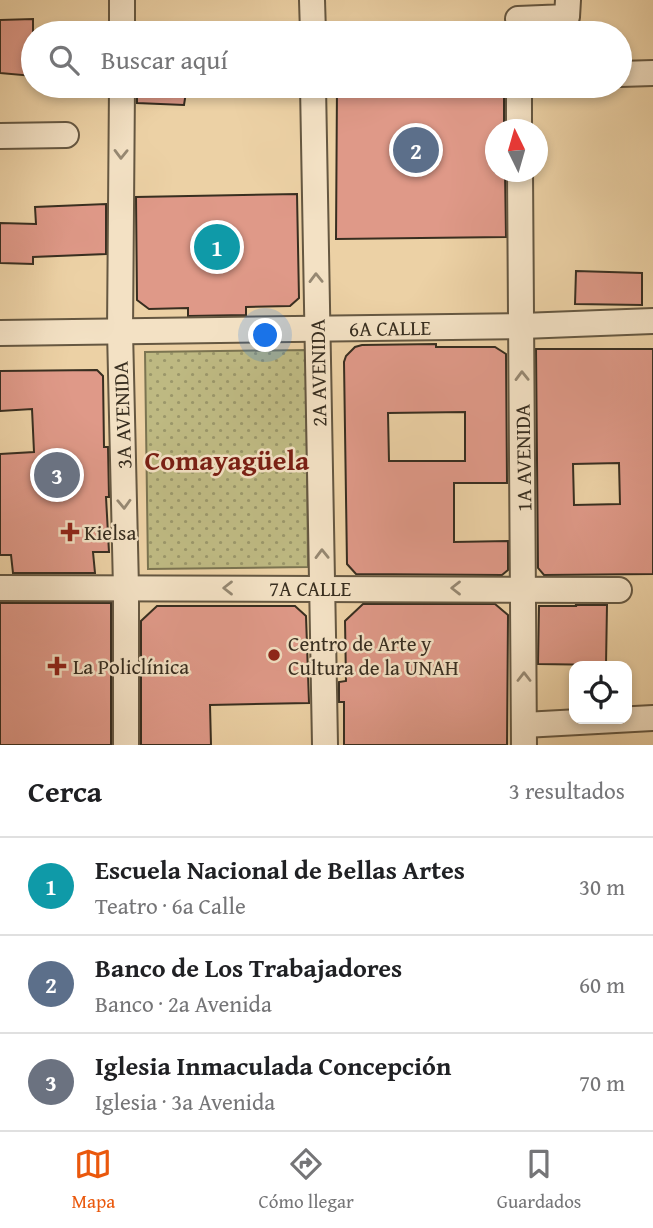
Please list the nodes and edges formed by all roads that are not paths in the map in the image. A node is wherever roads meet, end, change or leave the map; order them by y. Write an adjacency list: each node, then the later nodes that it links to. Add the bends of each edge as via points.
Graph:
1 (122, 0): 5 (street)
2 (312, 0): 6 (street)
3 (518, 17): 4 (street)
4 (567, 17)
5 (122, 21)
6 (313, 21)
7 (632, 74): 8 (street)
8 (653, 74)
9 (122, 98): 19 (street, 3A AVENIDA, one-way to 19)
10 (313, 98): 18 (street, 2A AVENIDA, one-way to 10)
11 (519, 98): 12 (street)
12 (519, 119)
13 (66, 135): 14 (street)
14 (0, 136)
15 (520, 182): 17 (street, 1A AVENIDA)
16 (653, 321): 17 (street, 6A CALLE)
17 (522, 326): 18 (street, 6A CALLE); 24 (street, 1A AVENIDA, one-way to 17)
18 (317, 329): 19 (street, 6A CALLE); 23 (street, 2A AVENIDA, one-way to 18)
19 (120, 331): 20 (street, 6A CALLE); 22 (street, 3A AVENIDA, one-way to 22)
20 (0, 333)
21 (0, 588): 22 (street, 7A CALLE)
22 (126, 588): 23 (street, 7A CALLE, one-way to 22); 28 (street, 3A AVENIDA)
23 (322, 588): 24 (street, 7A CALLE, one-way to 23); 29 (street, 2A AVENIDA)
24 (524, 588): 25 (street, 7A CALLE); 27 (street, 1A AVENIDA, one-way to 24)
25 (619, 590)
26 (653, 718): 27 (street)
27 (524, 735)
28 (126, 745)
29 (325, 745)

